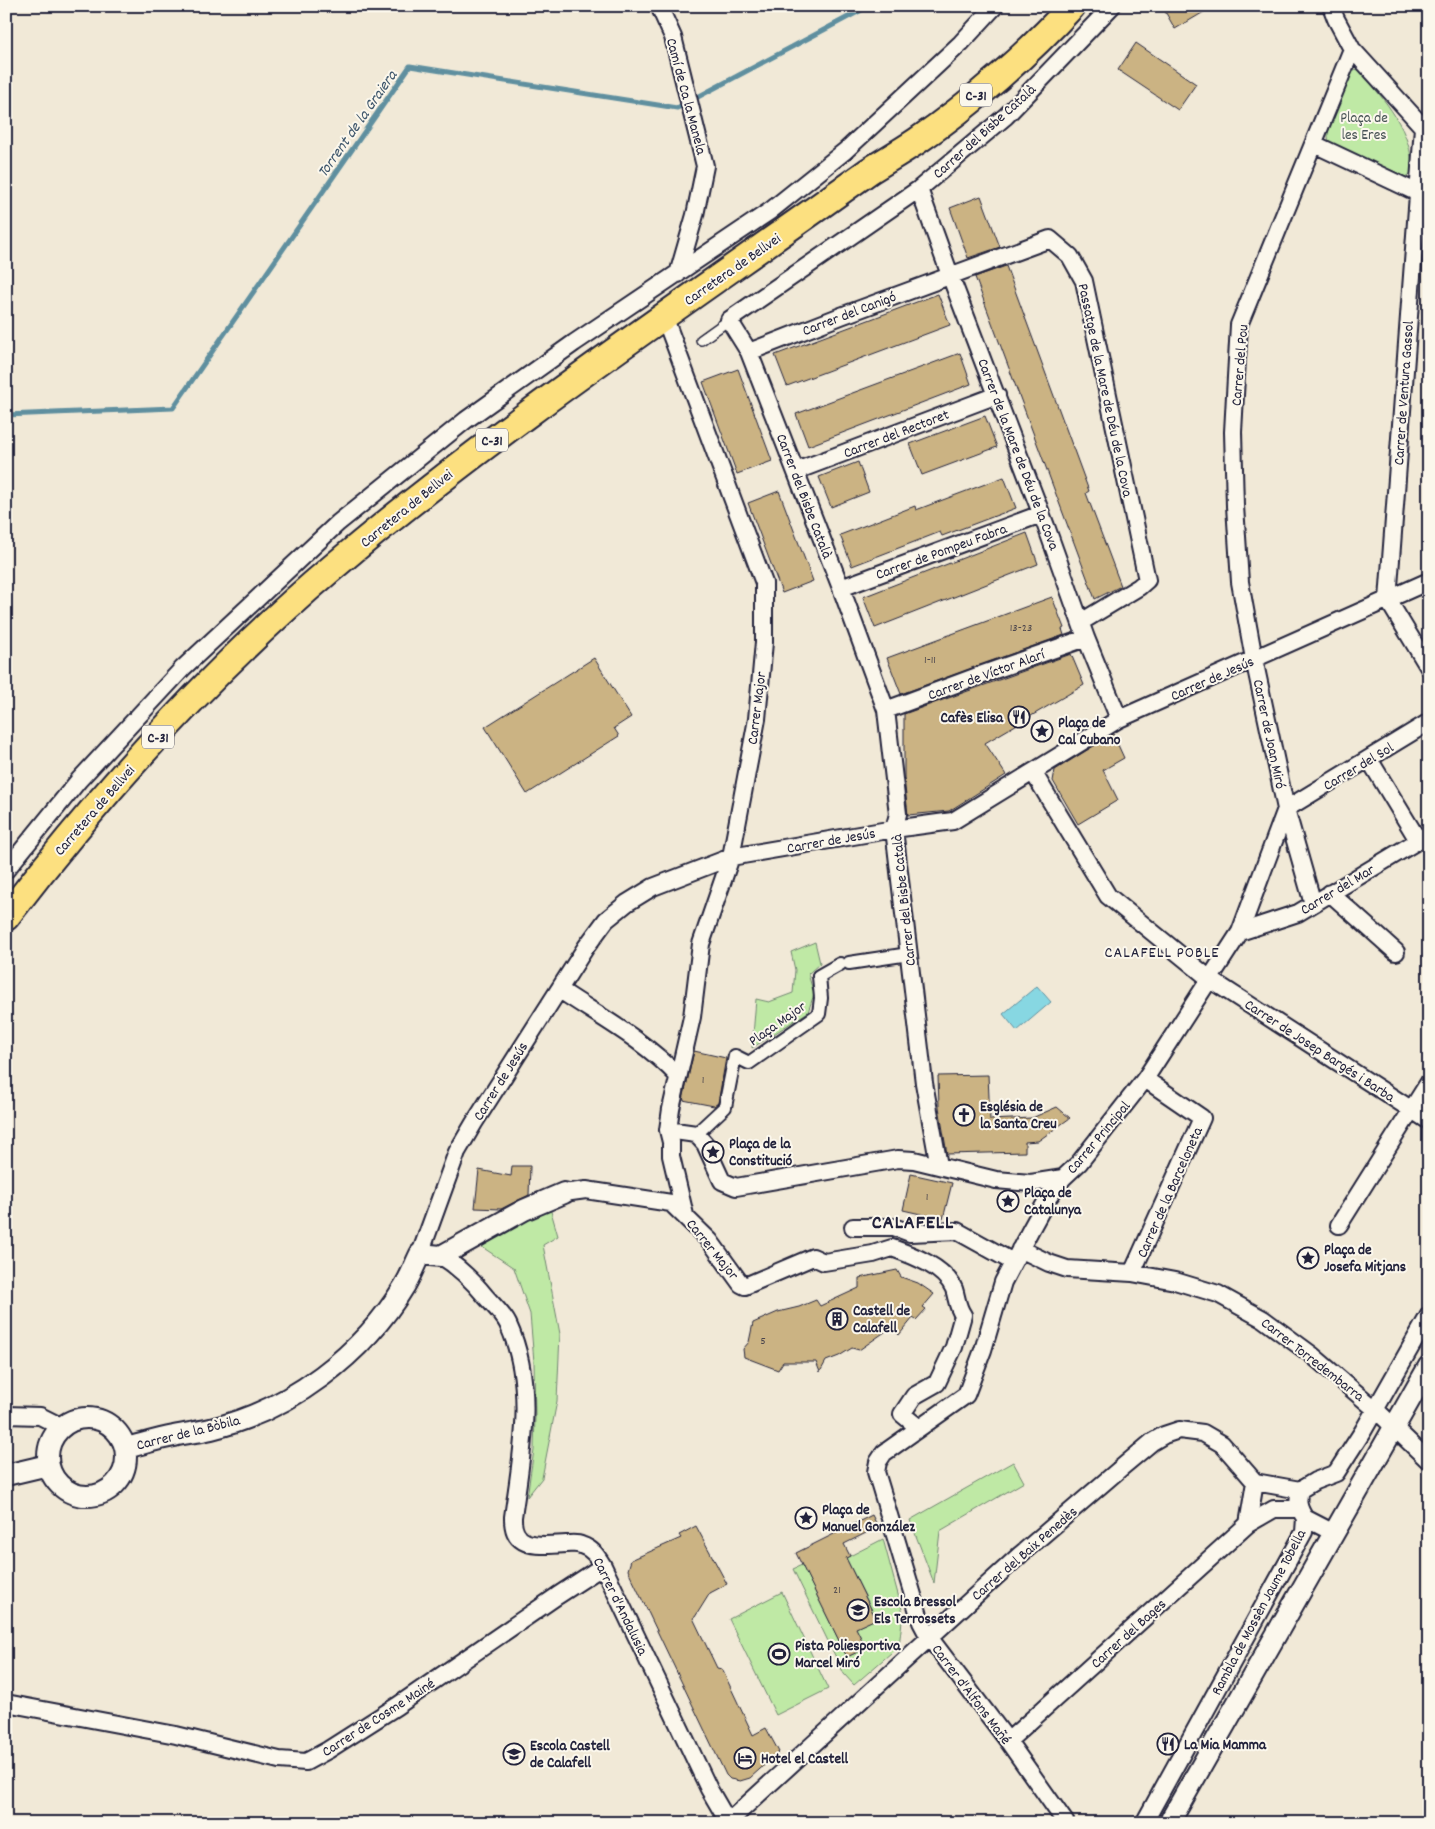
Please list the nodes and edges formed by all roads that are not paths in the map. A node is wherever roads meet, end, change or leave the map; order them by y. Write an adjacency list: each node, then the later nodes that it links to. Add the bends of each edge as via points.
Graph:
1 (659, 6): 15 (street, Camí de Ca la Manela, via 673,38 705,166)
2 (995, 6): 15 (street, via 961,43 845,151 770,211)
3 (1048, 6): 8 (main road, Carretera de Bellvei / C-31)
4 (1059, 6): 8 (main road)
5 (1072, 6): 12 (main road, Carretera de Bellvei / C-31, via 1056,25 963,106 917,141)
6 (1112, 6): 13 (street, Carrer del Bisbe Català, via 1006,116)
7 (1332, 6): 9 (street)
8 (1019, 36): 12 (main road, Carretera de Bellvei / C-31, via 956,96)
9 (1352, 49): 10 (street); 11 (street, Carrer del Pou)
10 (1426, 124): 14 (street, Carrer de Ventura Gassol)
11 (1314, 144): 14 (street); 29 (street, Carrer del Pou, via 1239,325 1234,432 1235,506 1240,582)
12 (868, 171): 17 (main road, Carretera de Bellvei / C-31)
13 (919, 190): 16 (street, Carrer de la Mare de Déu de la Cova); 18 (street, Carrer del Bisbe Català)
14 (1418, 193): 26 (street, Carrer de Ventura Gassol)
15 (678, 274): 40 (street, via 466,420 326,534 183,668 79,780)
16 (950, 275): 20 (street, Carrer del Canigó); 21 (street, Carrer de la Mare de Déu de la Cova); 27 (street, Passatge de la Mare de Déu de la Cova, via 1050,239 1070,256 1084,281 1147,580)
17 (664, 316): 39 (street, Carrer Major, via 764,583 764,642 757,719); 43 (main road, Carretera de Bellvei / C-31, via 426,490 272,622 182,710 93,809)
18 (729, 320): 19 (lane); 20 (street, Carrer del Bisbe Català)
19 (701, 340)
20 (749, 352): 22 (street, Carrer del Bisbe Català)
21 (997, 396): 22 (street, Carrer del Rectoret); 23 (street, Carrer de la Mare de Déu de la Cova)
22 (796, 471): 25 (street, Carrer del Bisbe Català)
23 (1041, 514): 25 (street, Carrer de Pompeu Fabra); 27 (street, Carrer de la Mare de Déu de la Cova)
24 (1429, 582): 26 (street, Carrer de Jesús)
25 (840, 588): 31 (street, Carrer del Bisbe Català)
26 (1388, 600): 29 (street, Carrer de Jesús); 30 (street)
27 (1081, 622): 28 (street, Carrer de la Mare de Déu de la Cova)
28 (1086, 638): 31 (street, Carrer de Víctor Alarí); 32 (street, Carrer de la Mare de Déu de la Cova)
29 (1254, 659): 32 (street, Carrer de Jesús); 36 (street, Carrer de Joan Miró)
30 (1429, 668)
31 (886, 710): 37 (street, Carrer del Bisbe Català, via 898,814)
32 (1119, 719): 35 (street, Carrer de Jesús)
33 (1429, 722): 34 (street, Carrer del Sol)
34 (1369, 759): 36 (street, Carrer del Sol); 38 (street)
35 (1033, 772): 37 (street, Carrer de Jesús, via 954,821); 47 (street, Carrer de Josep Bargés i Barba, via 1108,896)
36 (1286, 809): 42 (street, Carrer de Joan Miró); 44 (street, Carrer Principal)
37 (894, 829): 39 (street, Carrer de Jesús); 46 (street, Carrer del Bisbe Català)
38 (1423, 837): 41 (street, Carrer del Mar)
39 (731, 857): 48 (street, Carrer de Jesús, via 653,887 627,903 606,920); 49 (street, Carrer Major, via 701,944 692,1017)
40 (6, 870)
41 (1330, 893): 42 (street, Carrer del Mar); 45 (street)
42 (1313, 904): 44 (street, Carrer del Mar)
43 (6, 917)
44 (1240, 932): 47 (street, Carrer Principal)
45 (1396, 952)
46 (909, 954): 55 (street, Plaça Major, via 845,964 819,976 819,1014 750,1063 735,1056 725,1107); 56 (street, Carrer del Bisbe Català, via 924,1083)
47 (1211, 980): 50 (street, Carrer Principal); 52 (street, Carrer de Josep Bargés i Barba)
48 (560, 988): 49 (street, via 643,1045); 64 (street, Carrer de Jesús, via 457,1152)
49 (678, 1076): 54 (street, Carrer Major)
50 (1145, 1079): 57 (street, Carrer Principal); 67 (street, Carrer de la Barceloneta, via 1202,1118)
51 (1429, 1082): 52 (street)
52 (1412, 1109): 53 (street, Carrer de Josep Bargés i Barba); 60 (street)
53 (1429, 1121)
54 (668, 1130): 55 (street); 59 (street, Carrer Major)
55 (696, 1134): 56 (street, via 705,1144 722,1181 736,1187 898,1159)
56 (939, 1166): 57 (street, via 996,1180 1031,1183)
57 (1063, 1178): 66 (street, Carrer Principal, via 1048,1198)
58 (564, 1193): 59 (street, via 586,1190 671,1202); 65 (street, via 524,1210)
59 (685, 1215): 63 (street, Carrer Major, via 745,1286 813,1257 824,1262)
60 (1339, 1225)
61 (853, 1227): 62 (street, Carrer Torredembarra)
62 (894, 1227): 63 (street); 66 (street, Carrer Torredembarra, via 910,1233 957,1231)
63 (892, 1248): 73 (street, via 926,1261 949,1280 962,1315 954,1347 937,1383 914,1396 902,1414)
64 (420, 1254): 65 (street); 76 (street, Carrer de la Bòbila, via 405,1285 354,1350 285,1400 246,1418 211,1429)
65 (441, 1256): 85 (street, Carrer d'Andalusia, via 458,1267 508,1323 520,1360 526,1411 513,1517 516,1534 532,1544 580,1544 594,1551)
66 (1017, 1256): 67 (street, Carrer Torredembarra, via 1067,1269); 73 (street, Carrer Principal, via 1003,1282 966,1395)
67 (1132, 1273): 70 (street, Carrer Torredembarra, via 1218,1294 1263,1318)
68 (1429, 1314): 70 (street)
69 (1429, 1366): 74 (street, Rambla de Mossèn Jaume Tobella)
70 (1375, 1409): 74 (street, Carrer Torredembarra); 81 (street, via 1336,1473)
71 (6, 1415): 72 (street, via 40,1416)
72 (62, 1427): 76 (street, Carrer de la Bòbila, via 82,1417 97,1418 113,1426); 78 (street, via 56,1431 49,1446)
73 (919, 1428): 75 (street, Carrer Principal)
74 (1394, 1428): 77 (street, Carrer Torredembarra); 84 (street, Rambla de Mossèn Jaume Tobella)
75 (894, 1446): 86 (street, Carrer d'Alfons Mañé, via 878,1462 876,1472 921,1622)
76 (126, 1448): 78 (street, Carrer de la Bòbila, via 126,1467 120,1479 108,1491 93,1496 65,1490)
77 (1429, 1461)
78 (48, 1465): 79 (street)
79 (6, 1475)
80 (1255, 1482): 81 (street); 83 (street); 86 (street, Carrer del Baix Penedès, via 1222,1444 1203,1433 1179,1430 1164,1435 1121,1468)
81 (1300, 1490): 82 (street, Rambla de Mossèn Jaume Tobella, via 1298,1499)
82 (1302, 1513): 83 (street, Carrer del Bages, via 1274,1509); 84 (street); 91 (street, Rambla de Mossèn Jaume Tobella, via 1304,1532)
83 (1248, 1524): 88 (street, Carrer del Bages)
84 (1334, 1533): 92 (street, Rambla de Mossèn Jaume Tobella)
85 (603, 1566): 87 (street, Carrer de Cosme Mainé, via 397,1706 306,1762 279,1760 176,1734); 89 (street, Carrer d'Andalusia, via 704,1780)
86 (929, 1637): 88 (street, Carrer d'Alfons Mañé); 89 (street, Carrer del Baix Penedès)
87 (6, 1703)
88 (1008, 1741): 90 (street, Carrer d'Alfons Mañé)
89 (728, 1822)
90 (1066, 1823)
91 (1144, 1823)
92 (1169, 1823)

